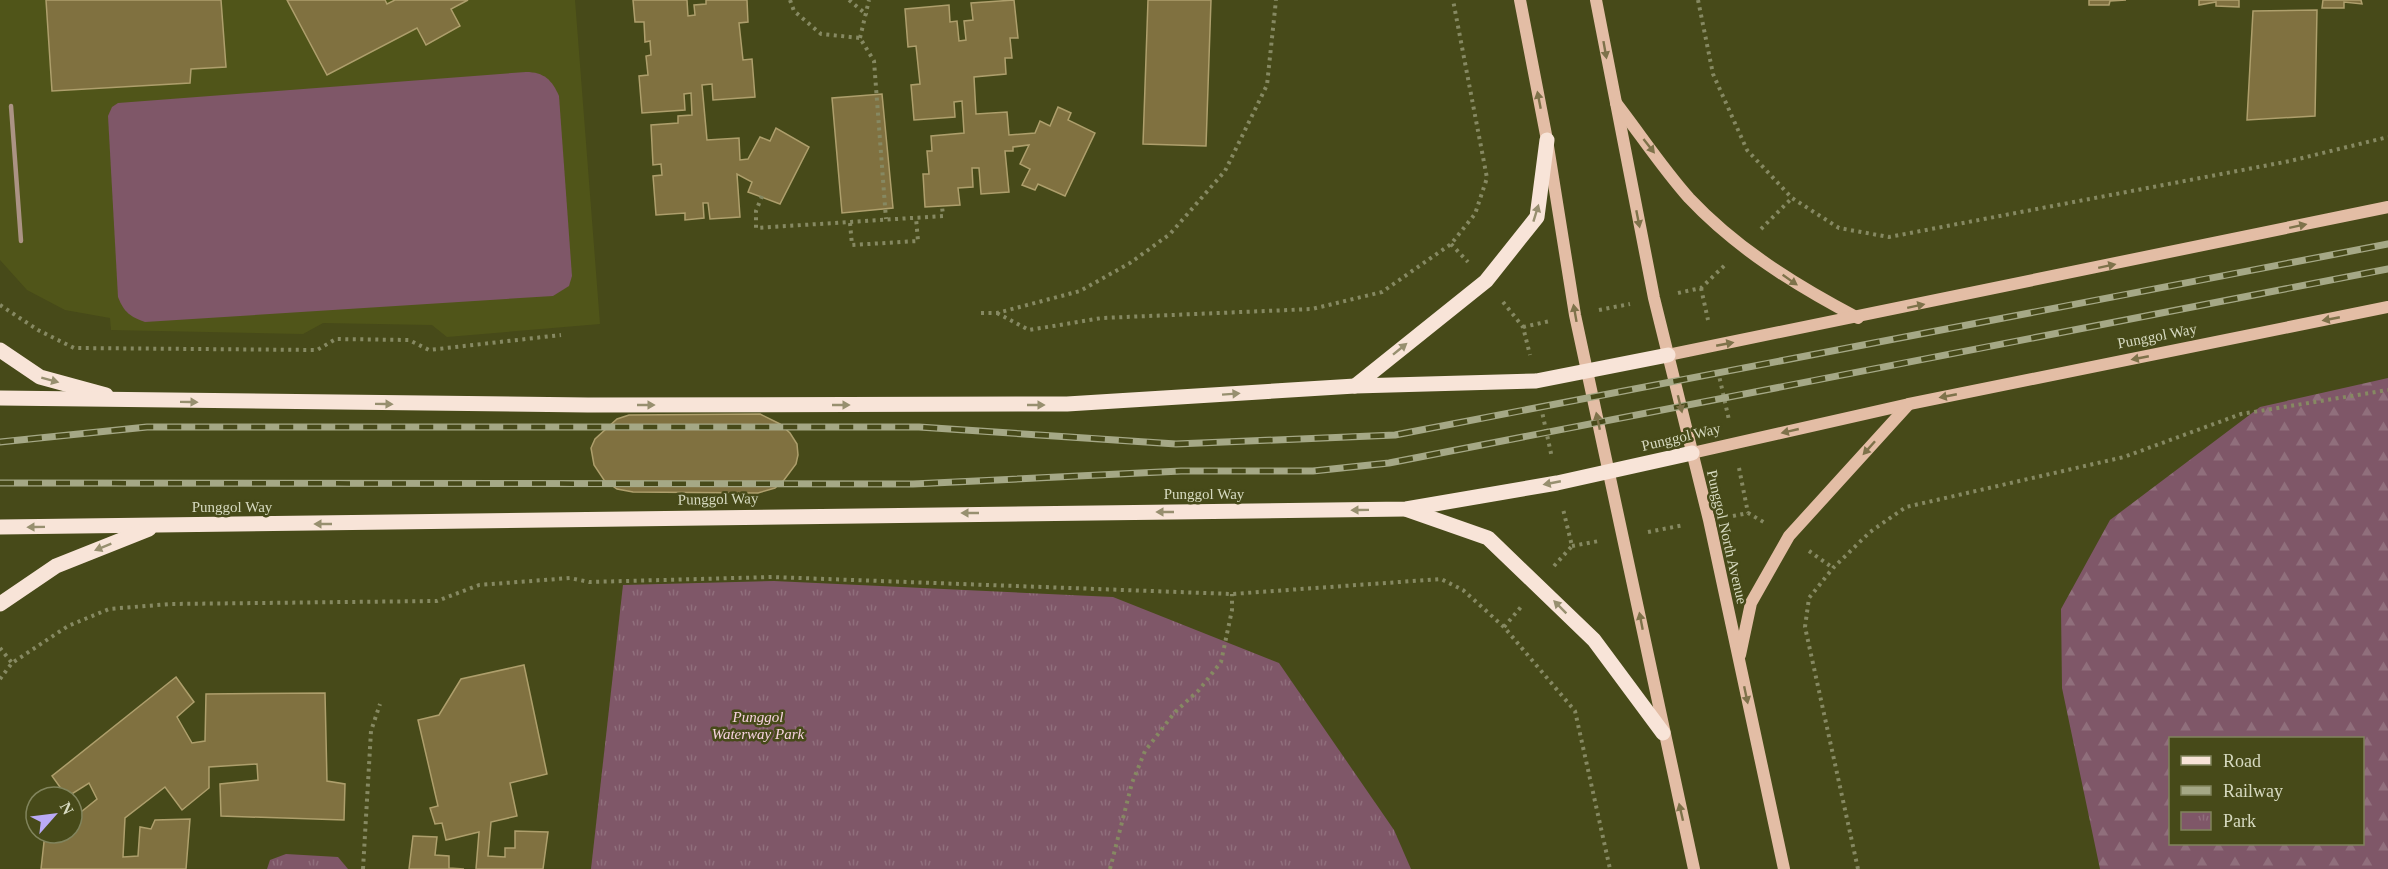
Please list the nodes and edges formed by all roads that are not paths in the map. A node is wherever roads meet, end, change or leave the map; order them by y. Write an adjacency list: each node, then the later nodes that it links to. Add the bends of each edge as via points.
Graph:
1 (1520, 0): 5 (main road, one-way to 1)
2 (1596, 0): 3 (main road, Punggol North Avenue, one-way to 3)
3 (1614, 100): 9 (main road, one-way to 9, via 1689,198 1743,247 1803,289); 11 (main road, Punggol North Avenue, one-way to 11)
4 (11, 106): 7 (lane)
5 (1547, 140): 12 (main road, one-way to 5); 13 (main road, one-way to 5, via 1486,281 1537,217)
6 (2388, 207): 9 (main road, one-way to 6)
7 (21, 241)
8 (2388, 308): 16 (main road, Punggol Way, one-way to 16)
9 (1858, 318): 11 (main road, one-way to 9)
10 (0, 350): 15 (main road, one-way to 15, via 40,377)
11 (1668, 355): 12 (main road); 17 (main road, Punggol North Avenue, one-way to 17)
12 (1587, 371): 13 (main road, via 1536,381); 18 (main road, one-way to 12)
13 (1355, 386): 15 (main road, one-way to 13, via 1055,405)
14 (0, 399): 15 (main road)
15 (130, 401)
16 (1909, 404): 17 (main road, Punggol Way, one-way to 17); 23 (main road, one-way to 23, via 1789,536 1751,603)
17 (1692, 453): 18 (main road, Punggol Way); 23 (main road, Punggol North Avenue)
18 (1610, 471): 19 (main road, Punggol Way, one-way to 19); 24 (main road, one-way to 18)
19 (1406, 509): 20 (main road, Punggol Way, one-way to 20); 24 (main road, one-way to 19, via 1594,640 1488,538)
20 (157, 525): 21 (main road, Punggol Way, one-way to 21); 22 (main road, one-way to 22, via 56,566)
21 (0, 527)
22 (0, 604)
23 (1738, 660): 26 (main road, Punggol North Avenue, one-way to 26)
24 (1663, 733): 25 (main road, one-way to 24)
25 (1694, 869)
26 (1784, 869)

